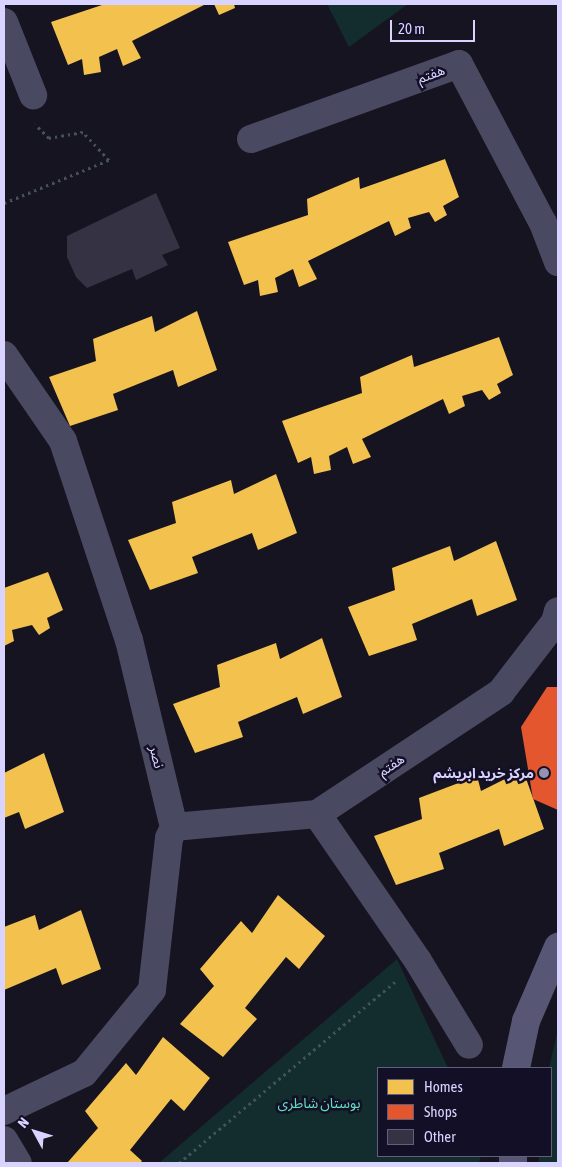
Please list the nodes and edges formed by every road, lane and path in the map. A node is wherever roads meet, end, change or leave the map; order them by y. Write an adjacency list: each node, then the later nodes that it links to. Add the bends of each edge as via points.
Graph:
1 (4, 22): 2 (street)
2 (33, 94): 4 (path, via 29,118 48,138 83,132 109,160)
3 (251, 140): 5 (street, هفتم, via 459,64 542,223)
4 (4, 203)
5 (558, 262)
6 (4, 355): 9 (street, نصر, via 63,441 129,640)
7 (558, 611): 8 (street, هفتم, via 555,622 501,692)
8 (317, 814): 9 (street, هفتم); 11 (street)
9 (174, 827): 14 (street, نصر, via 169,838 152,990 84,1073)
10 (558, 947): 13 (main road, via 526,1020)
11 (418, 961): 12 (street); 17 (path)
12 (469, 1045)
13 (516, 1067)
14 (4, 1111)
15 (4, 1140): 16 (street)
16 (18, 1163)
17 (179, 1163)

